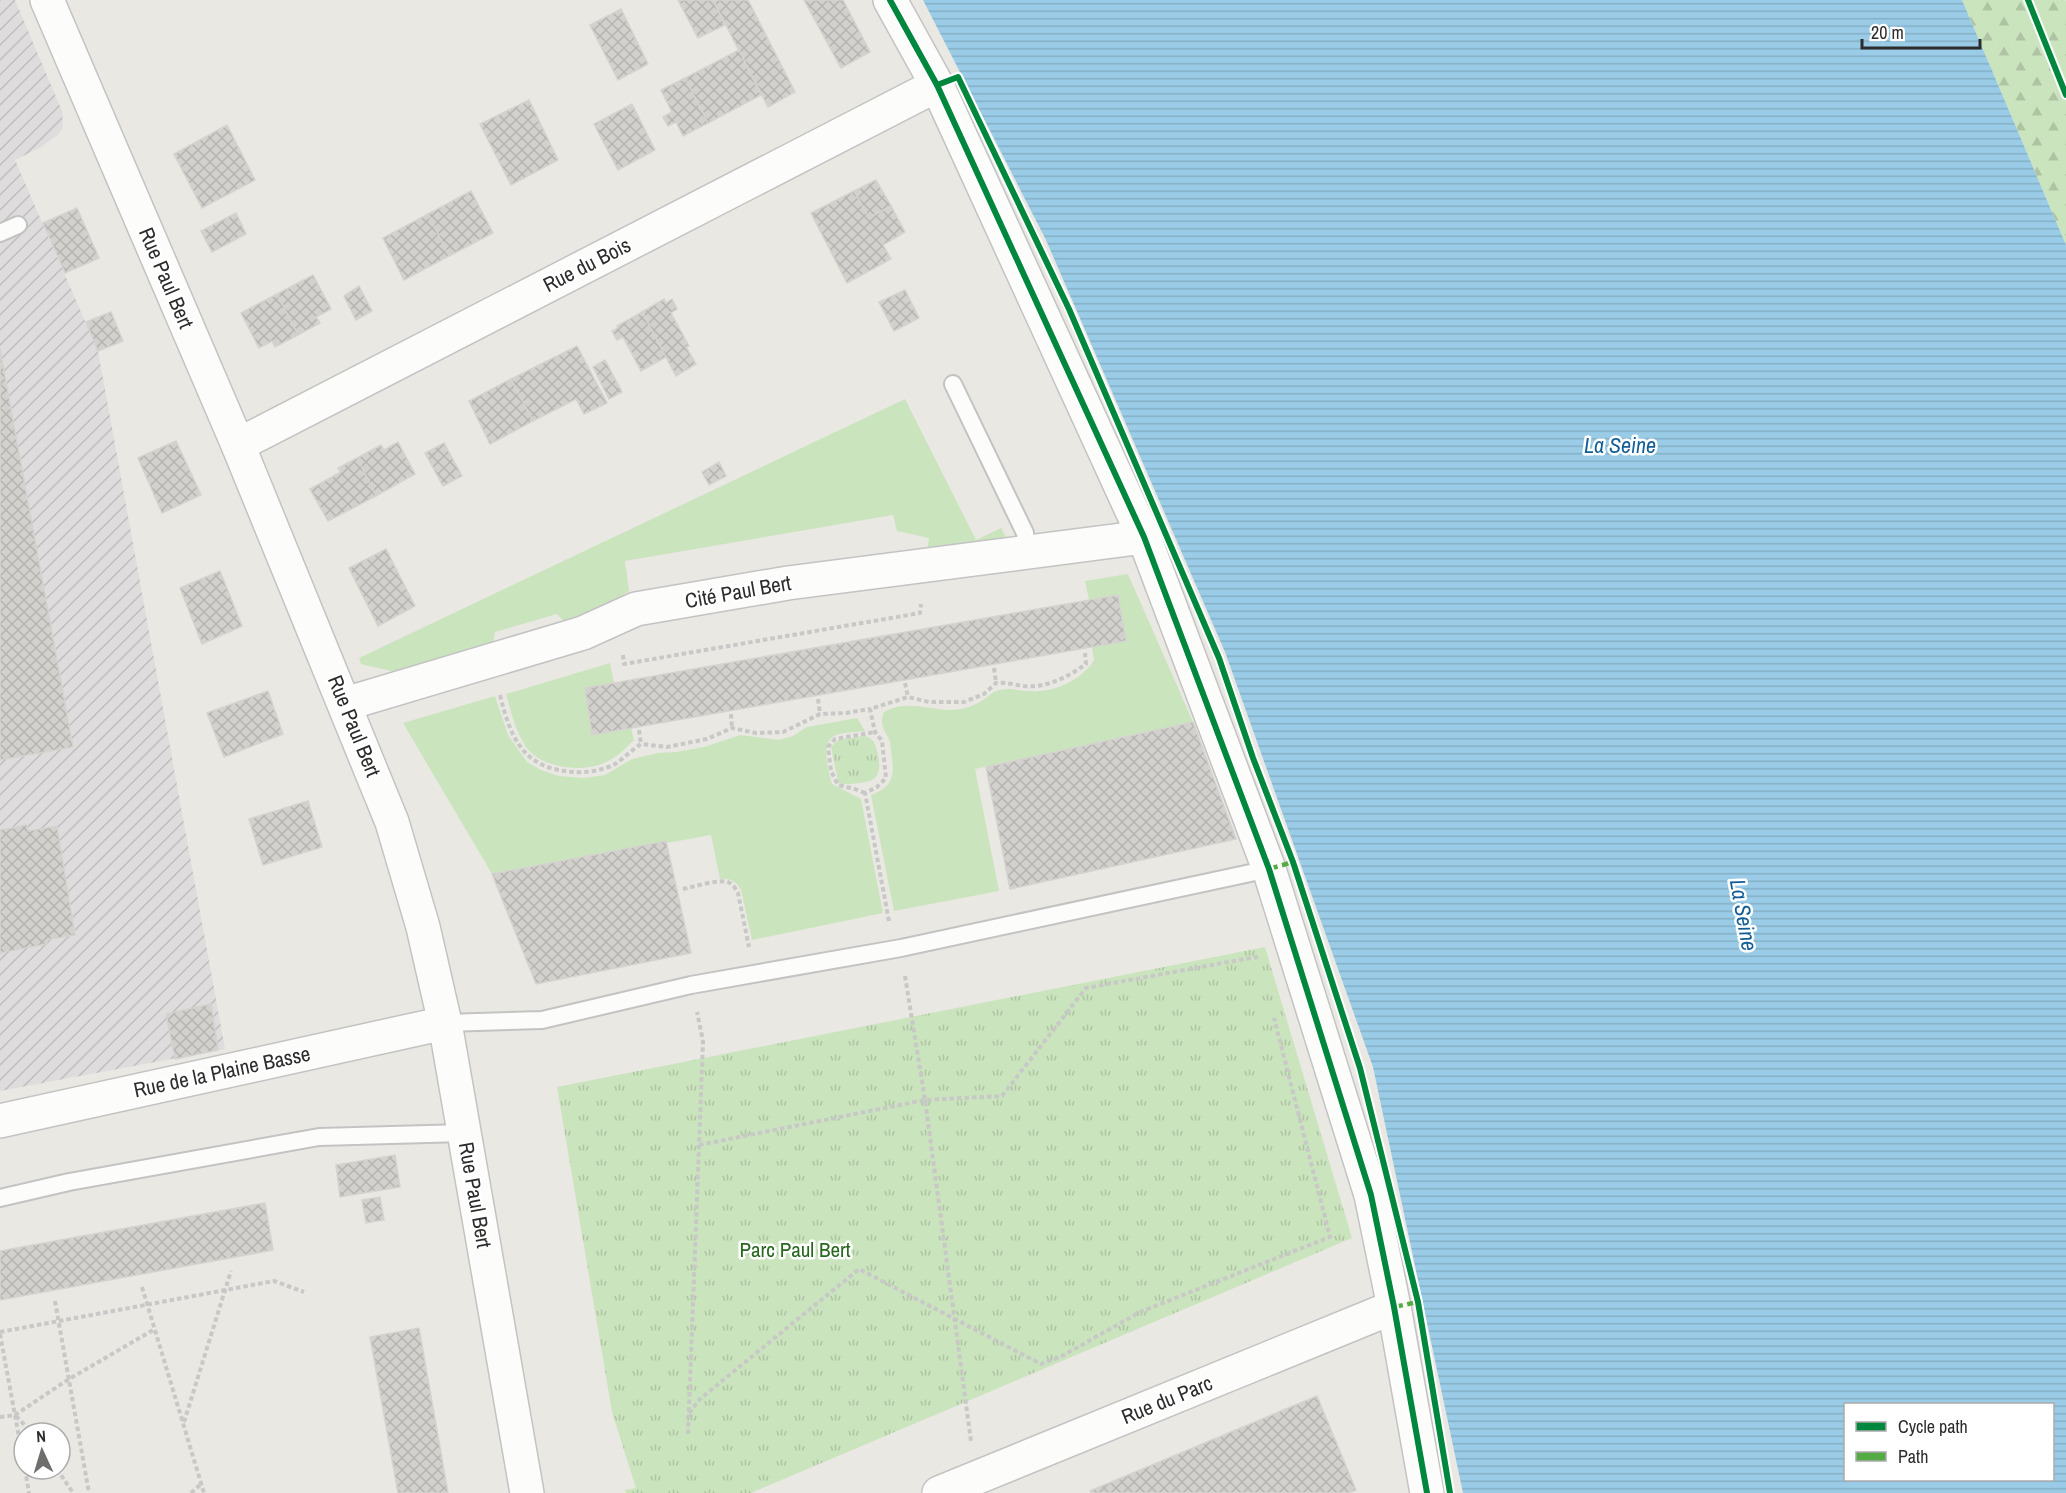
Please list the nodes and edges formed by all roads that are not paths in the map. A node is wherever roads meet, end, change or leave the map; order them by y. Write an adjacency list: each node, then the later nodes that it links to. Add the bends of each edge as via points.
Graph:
1 (47, 0): 7 (street, Rue Paul Bert)
2 (890, 0): 3 (street)
3 (937, 85): 7 (street, Rue du Bois); 8 (street)
4 (18, 225): 5 (lane)
5 (0, 233)
6 (953, 384): 9 (lane, via 1025,533)
7 (238, 445): 10 (street, Rue Paul Bert)
8 (1144, 537): 9 (street, Cité Paul Bert); 11 (street)
9 (1027, 552): 10 (street, Cité Paul Bert, via 788,583 636,609 584,633)
10 (345, 704): 12 (street, Rue Paul Bert, via 392,822 423,927)
11 (1269, 869): 12 (lane, via 901,948 691,985 542,1020); 16 (street, via 1371,1195)
12 (445, 1023): 13 (street, Rue de la Plaine Basse); 14 (street, Rue Paul Bert)
13 (0, 1121)
14 (464, 1133): 15 (lane, via 319,1137); 17 (street, Rue Paul Bert)
15 (0, 1198)
16 (1394, 1306): 18 (street, Rue du Parc); 19 (street)
17 (527, 1493)
18 (939, 1493)
19 (1427, 1493)

